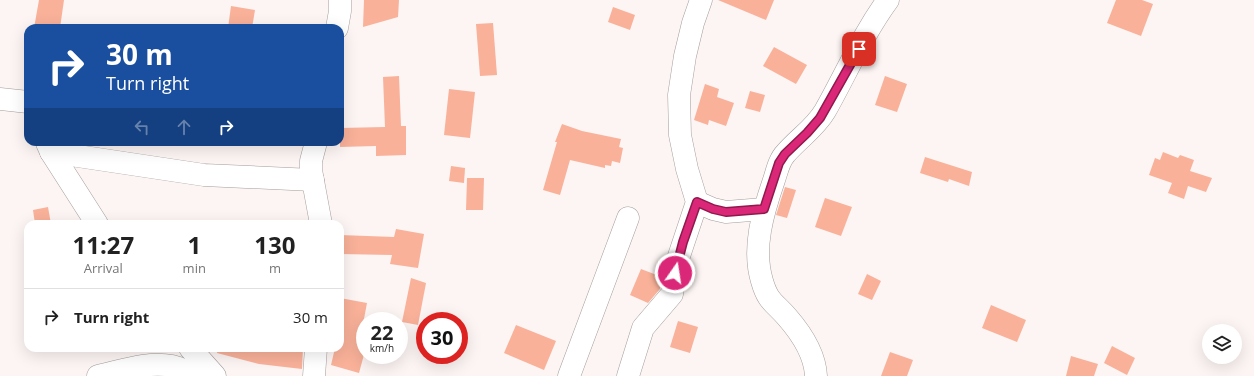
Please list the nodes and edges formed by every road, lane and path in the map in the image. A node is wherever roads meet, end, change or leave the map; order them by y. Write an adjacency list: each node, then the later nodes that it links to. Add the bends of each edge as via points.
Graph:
1 (340, 0): 4 (street)
2 (701, 0): 10 (street, via 685,56 679,95 680,135)
3 (888, 0): 11 (street, via 877,15 820,118 779,163)
4 (338, 24)
5 (0, 98): 6 (street)
6 (24, 101)
7 (315, 146): 9 (street, via 310,170)
8 (48, 147): 9 (street, via 204,175); 13 (street)
9 (313, 180): 14 (street)
10 (697, 202): 11 (street, via 726,212); 22 (street, via 677,262 672,294 643,328)
11 (764, 209): 23 (street, via 758,243 758,269 765,293 798,330 807,345 816,368)
12 (628, 218): 21 (street)
13 (94, 220)
14 (320, 220)
15 (194, 352): 19 (street)
16 (316, 352): 20 (street)
17 (98, 376): 18 (street, via 147,365 161,365 173,366)
18 (199, 376)
19 (215, 376)
20 (314, 376)
21 (569, 376)
22 (628, 376)
23 (816, 376)

